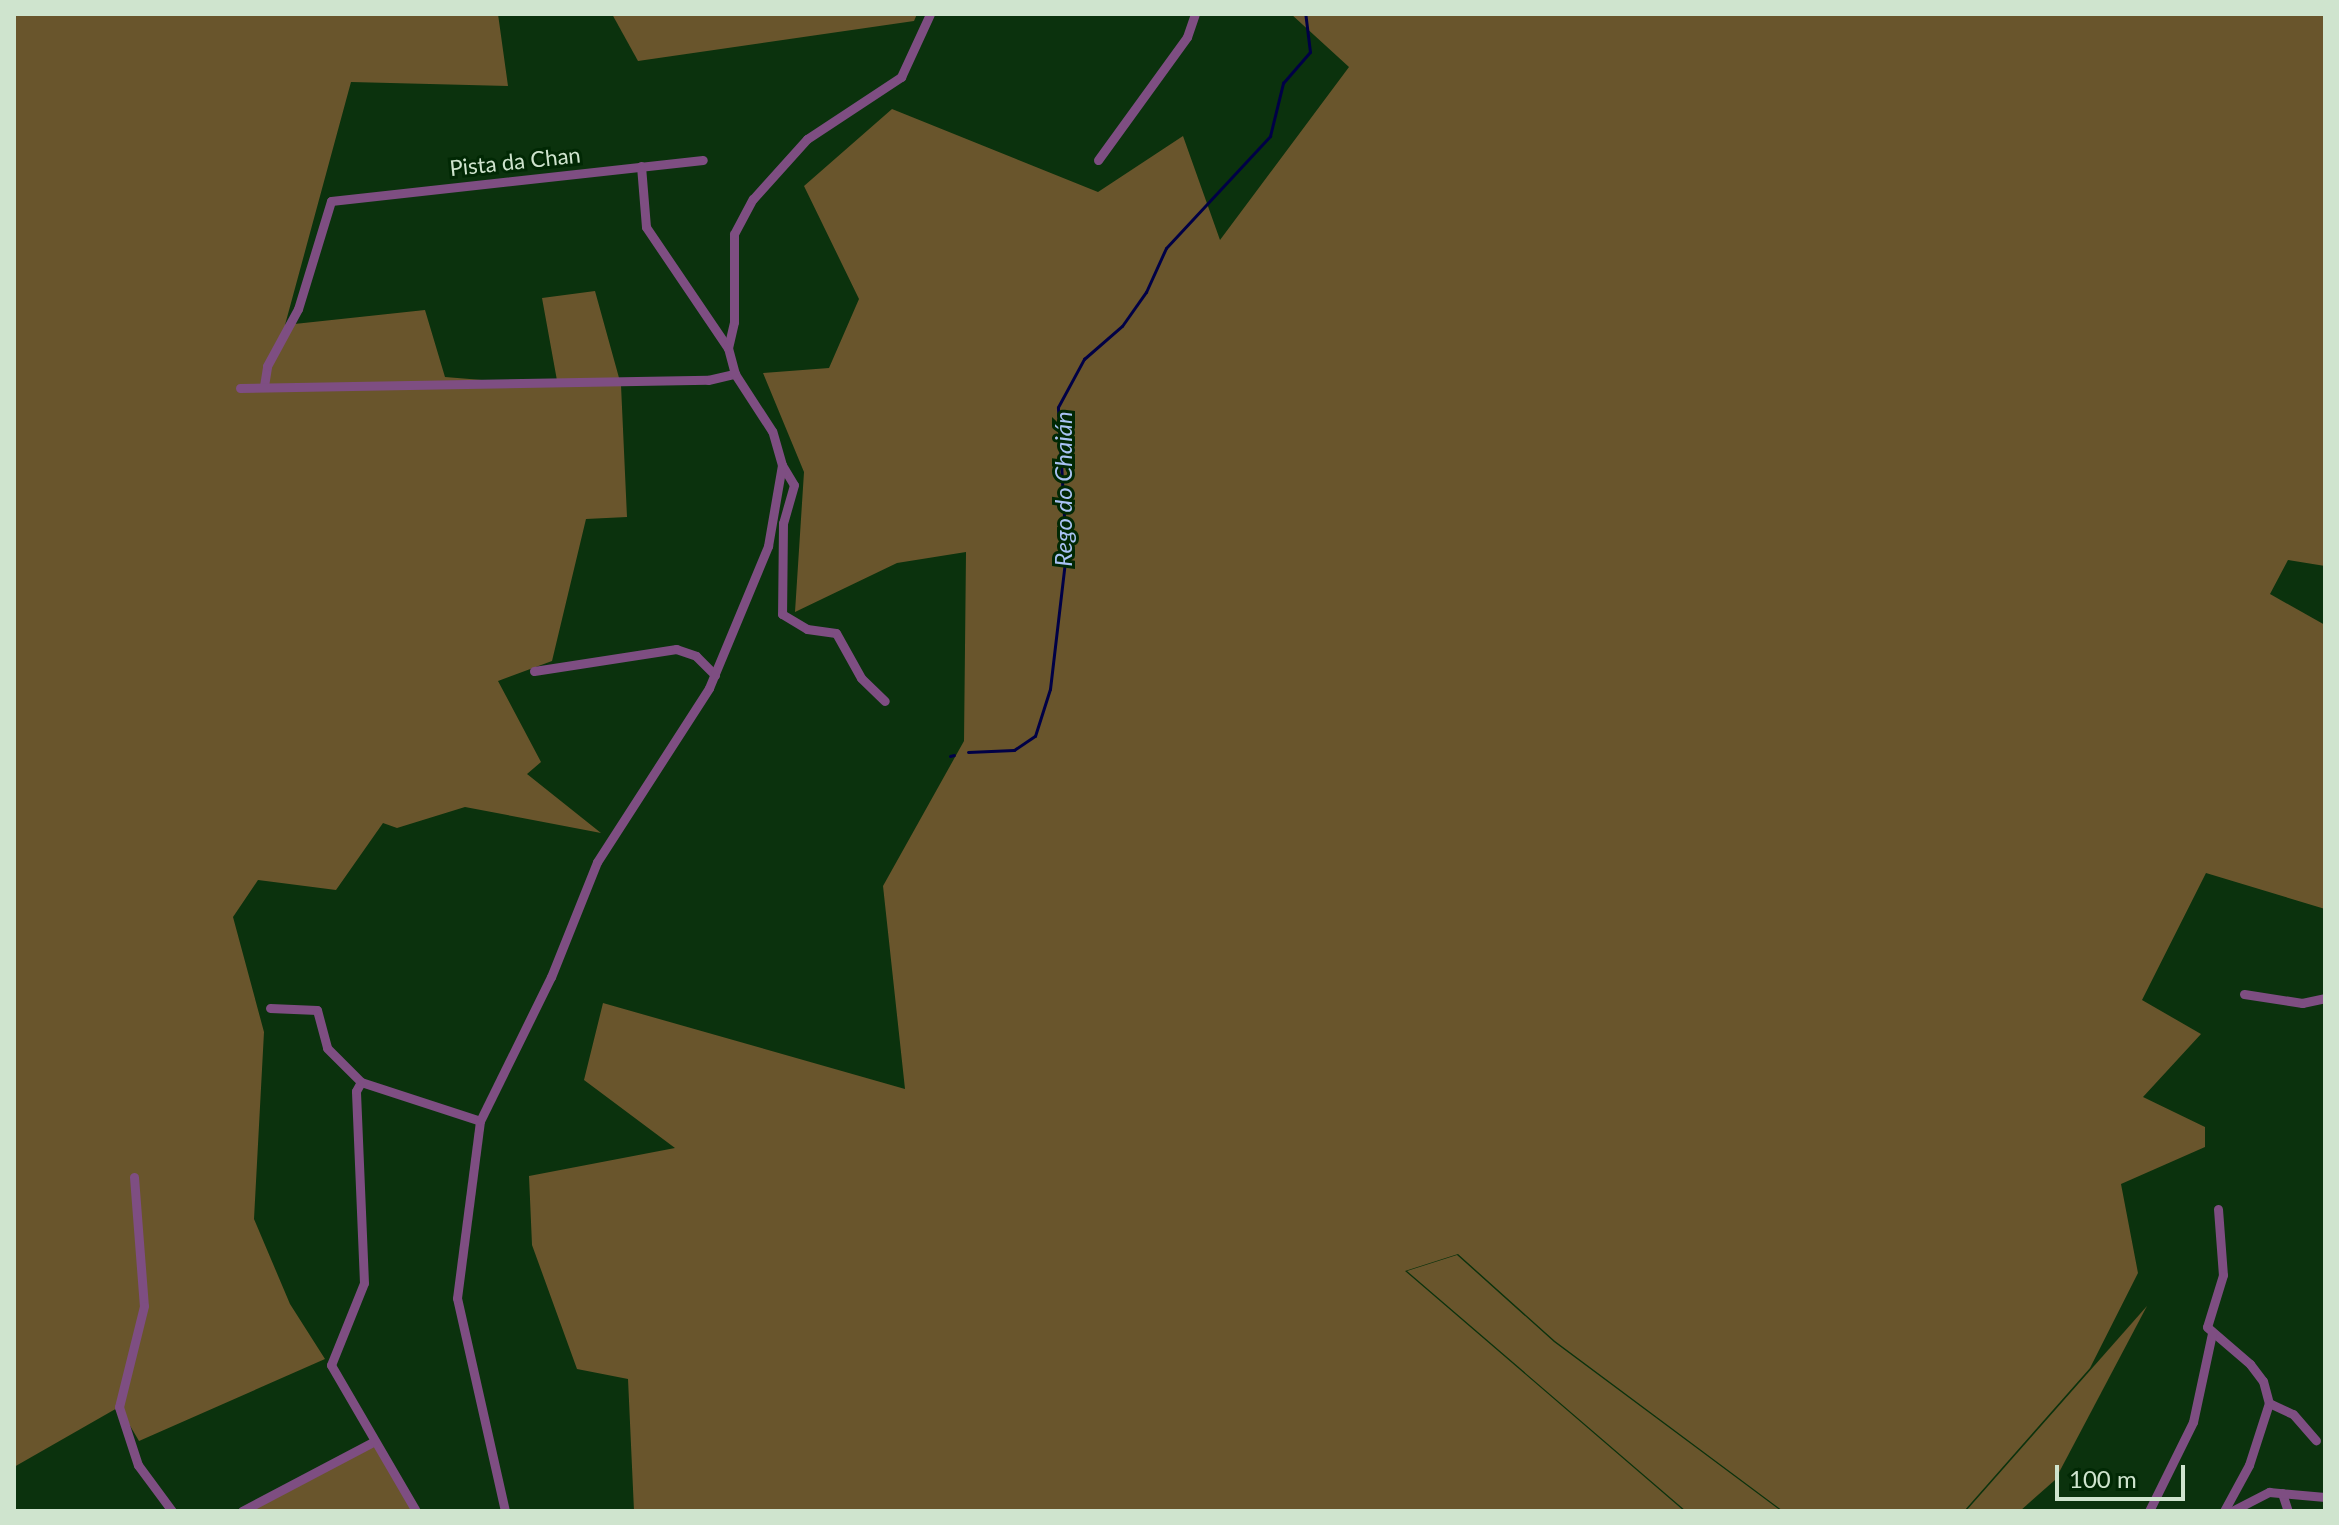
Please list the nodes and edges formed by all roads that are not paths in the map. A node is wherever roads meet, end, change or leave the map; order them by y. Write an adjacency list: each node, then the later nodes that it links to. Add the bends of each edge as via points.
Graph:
1 (930, 14): 6 (street, via 901,77 807,139 776,169 742,216 734,234 734,322)
2 (1195, 14): 4 (street, via 1187,37)
3 (703, 160): 5 (street, Pista da Chan)
4 (1098, 160)
5 (641, 166): 6 (street, via 646,227); 8 (street, Pista da Chan, via 331,201 298,309 267,366)
6 (728, 348): 7 (street)
7 (735, 374): 8 (street, via 708,380 276,391); 10 (street, via 772,431)
8 (264, 386): 9 (street)
9 (240, 388)
10 (782, 465): 12 (street, via 768,546); 13 (street, via 794,485 783,523 782,614 807,629 836,633 861,678)
11 (534, 671): 12 (street, via 676,649 696,656)
12 (715, 675): 18 (street, via 597,862 551,977)
13 (885, 701)
14 (2244, 994): 15 (street, via 2302,1003)
15 (2325, 998)
16 (270, 1008): 17 (street, via 317,1010 331,1055)
17 (361, 1082): 18 (street); 24 (street, via 353,1120 363,1201 364,1283 331,1365)
18 (480, 1121): 30 (street, via 457,1298)
19 (134, 1177): 27 (street, via 144,1306 119,1407 138,1465)
20 (2218, 1209): 21 (street, via 2223,1275 2207,1321)
21 (2212, 1333): 22 (street, via 2250,1364 2263,1381); 31 (street, via 2193,1422)
22 (2269, 1403): 23 (street, via 2293,1414); 32 (street, via 2249,1465)
23 (2316, 1440)
24 (373, 1442): 28 (street); 29 (street)
25 (2282, 1493): 26 (street); 33 (street, via 2260,1493); 34 (street)
26 (2325, 1497)
27 (172, 1511)
28 (242, 1511)
29 (416, 1511)
30 (505, 1511)
31 (2149, 1511)
32 (2224, 1511)
33 (2232, 1511)
34 (2288, 1511)

